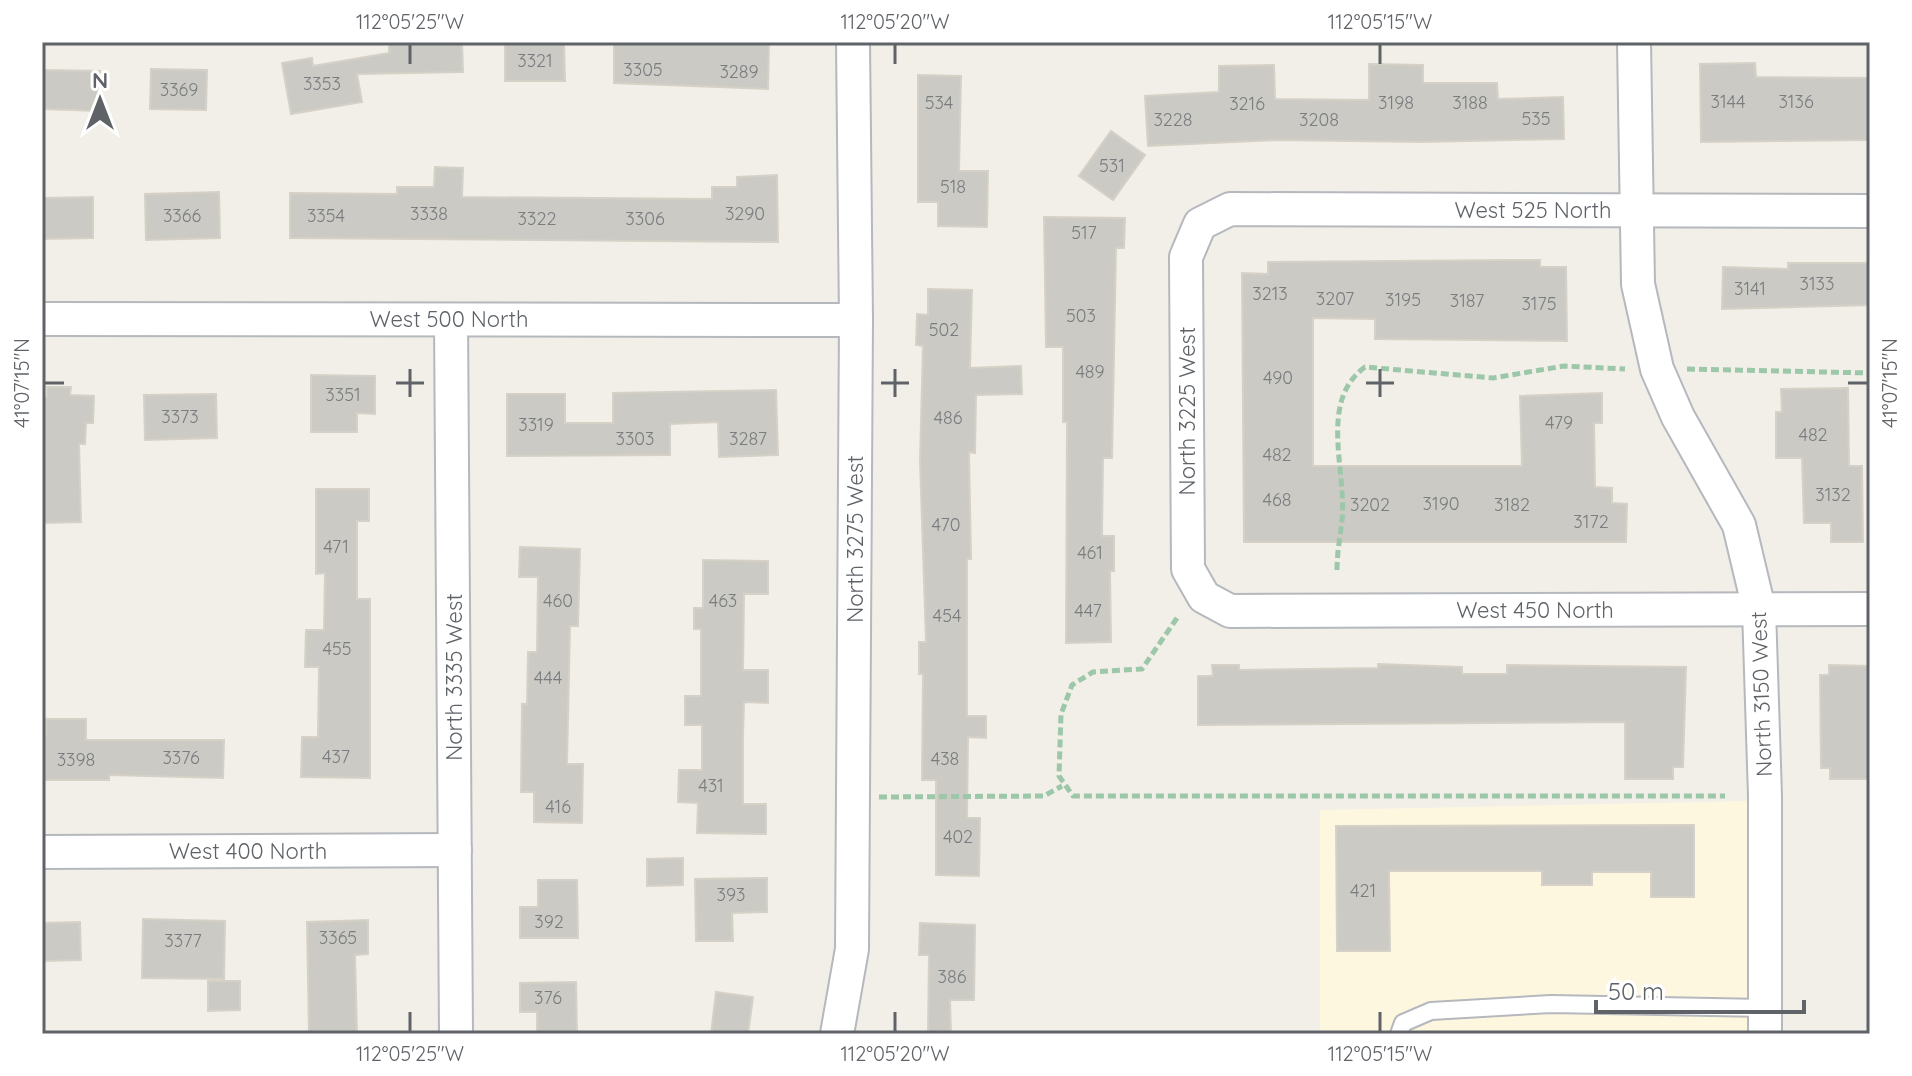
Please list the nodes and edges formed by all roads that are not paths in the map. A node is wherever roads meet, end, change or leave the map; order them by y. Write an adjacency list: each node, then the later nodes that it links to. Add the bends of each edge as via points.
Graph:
1 (853, 42): 8 (street, North 3275 West)
2 (1634, 42): 3 (street, North 3150 West)
3 (1638, 210): 4 (street, West 525 North); 5 (street, West 525 North, via 1230,209); 10 (street, North 3150 West, via 1638,284 1657,369 1739,525)
4 (1870, 211)
5 (1200, 224): 9 (street, North 3225 West, via 1186,257 1188,569)
6 (42, 319): 7 (street, West 500 North)
7 (451, 320): 8 (street, West 500 North); 12 (street, North 3335 West)
8 (856, 320): 16 (street, North 3275 West, via 852,949)
9 (1204, 597): 10 (street, West 450 North, via 1230,611)
10 (1759, 609): 11 (street, West 450 North); 14 (street, North 3150 West)
11 (1870, 609)
12 (455, 850): 13 (street, West 400 North); 15 (street, North 3335 West)
13 (42, 852)
14 (1765, 1021): 17 (lane, via 1551,1004 1431,1011 1403,1023)
15 (456, 1034)
16 (837, 1034)
17 (1399, 1034)

